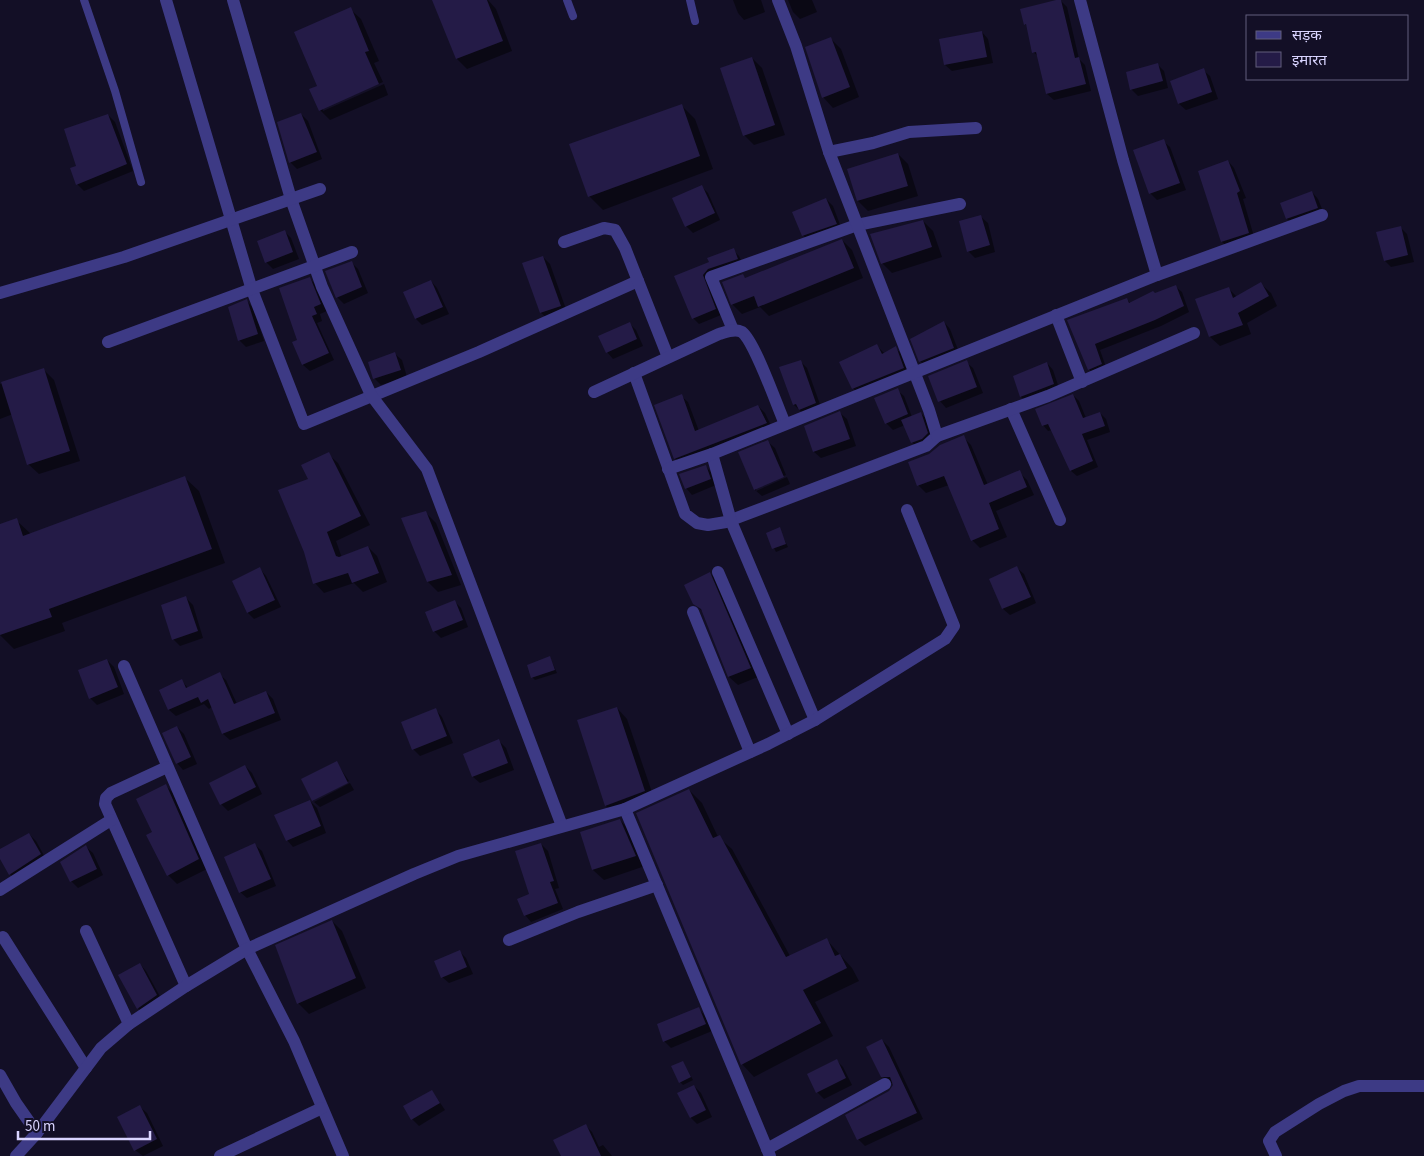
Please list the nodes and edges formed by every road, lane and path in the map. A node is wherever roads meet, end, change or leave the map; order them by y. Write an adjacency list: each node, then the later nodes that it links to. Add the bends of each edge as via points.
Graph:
1 (84, 0): 12 (lane)
2 (166, 0): 17 (street)
3 (233, 0): 14 (street)
4 (567, 0): 8 (lane)
5 (690, 0): 9 (lane)
6 (778, 0): 11 (street)
7 (1080, 0): 22 (street, via 1122,160)
8 (573, 16)
9 (696, 21)
10 (976, 128): 11 (street, via 909,132)
11 (829, 152): 18 (street)
12 (141, 182)
13 (320, 189): 14 (street)
14 (291, 199): 17 (street); 21 (street)
15 (960, 204): 18 (street)
16 (1322, 215): 22 (street)
17 (231, 220): 24 (street); 25 (street, via 124,257)
18 (857, 225): 27 (street, via 711,277); 31 (street)
19 (564, 242): 23 (street, via 604,228 615,230)
20 (352, 252): 21 (street)
21 (314, 267): 24 (street); 35 (street)
22 (1157, 275): 26 (street)
23 (638, 281): 30 (street); 35 (street, via 479,352)
24 (252, 290): 29 (street); 35 (street, via 304,424)
25 (0, 293)
26 (1056, 315): 31 (street); 33 (street)
27 (733, 330): 30 (street); 37 (street, via 740,331 751,344)
28 (1194, 333): 33 (street)
29 (108, 342)
30 (668, 357): 32 (street)
31 (913, 371): 37 (street); 38 (street)
32 (634, 373): 34 (street); 40 (street)
33 (1082, 382): 36 (street)
34 (594, 392)
35 (371, 395): 53 (street, via 427,470)
36 (1011, 409): 38 (street); 42 (street)
37 (785, 424): 39 (street)
38 (937, 436): 43 (street, via 926,446)
39 (712, 454): 40 (street); 43 (street)
40 (668, 469): 43 (street, via 685,514 691,519 708,525)
41 (907, 510): 47 (street, via 954,626 945,639)
42 (1060, 520)
43 (731, 521): 47 (street)
44 (718, 572): 48 (street)
45 (693, 612): 49 (street)
46 (124, 666): 50 (street)
47 (815, 720): 48 (street)
48 (788, 734): 49 (street)
49 (750, 752): 51 (street)
50 (167, 767): 52 (street, via 110,793 105,804); 59 (street)
51 (625, 809): 53 (street); 54 (street)
52 (111, 820): 55 (street); 60 (street)
53 (562, 826): 59 (street, via 458,856)
54 (657, 885): 58 (street); 68 (street)
55 (0, 890)
56 (86, 931): 61 (street)
57 (3, 937): 62 (street)
58 (509, 940)
59 (247, 949): 60 (street); 66 (street, via 294,1041)
60 (186, 986): 61 (street)
61 (129, 1024): 62 (street, via 101,1048)
62 (86, 1068): 67 (street)
63 (0, 1075): 67 (street)
64 (885, 1084): 68 (street)
65 (1424, 1086): 72 (street, via 1359,1086 1344,1091 1275,1132 1270,1140)
66 (322, 1108): 70 (street); 71 (street)
67 (37, 1133): 69 (street)
68 (769, 1152)
69 (16, 1156)
70 (220, 1156)
71 (343, 1156)
72 (1276, 1156)

